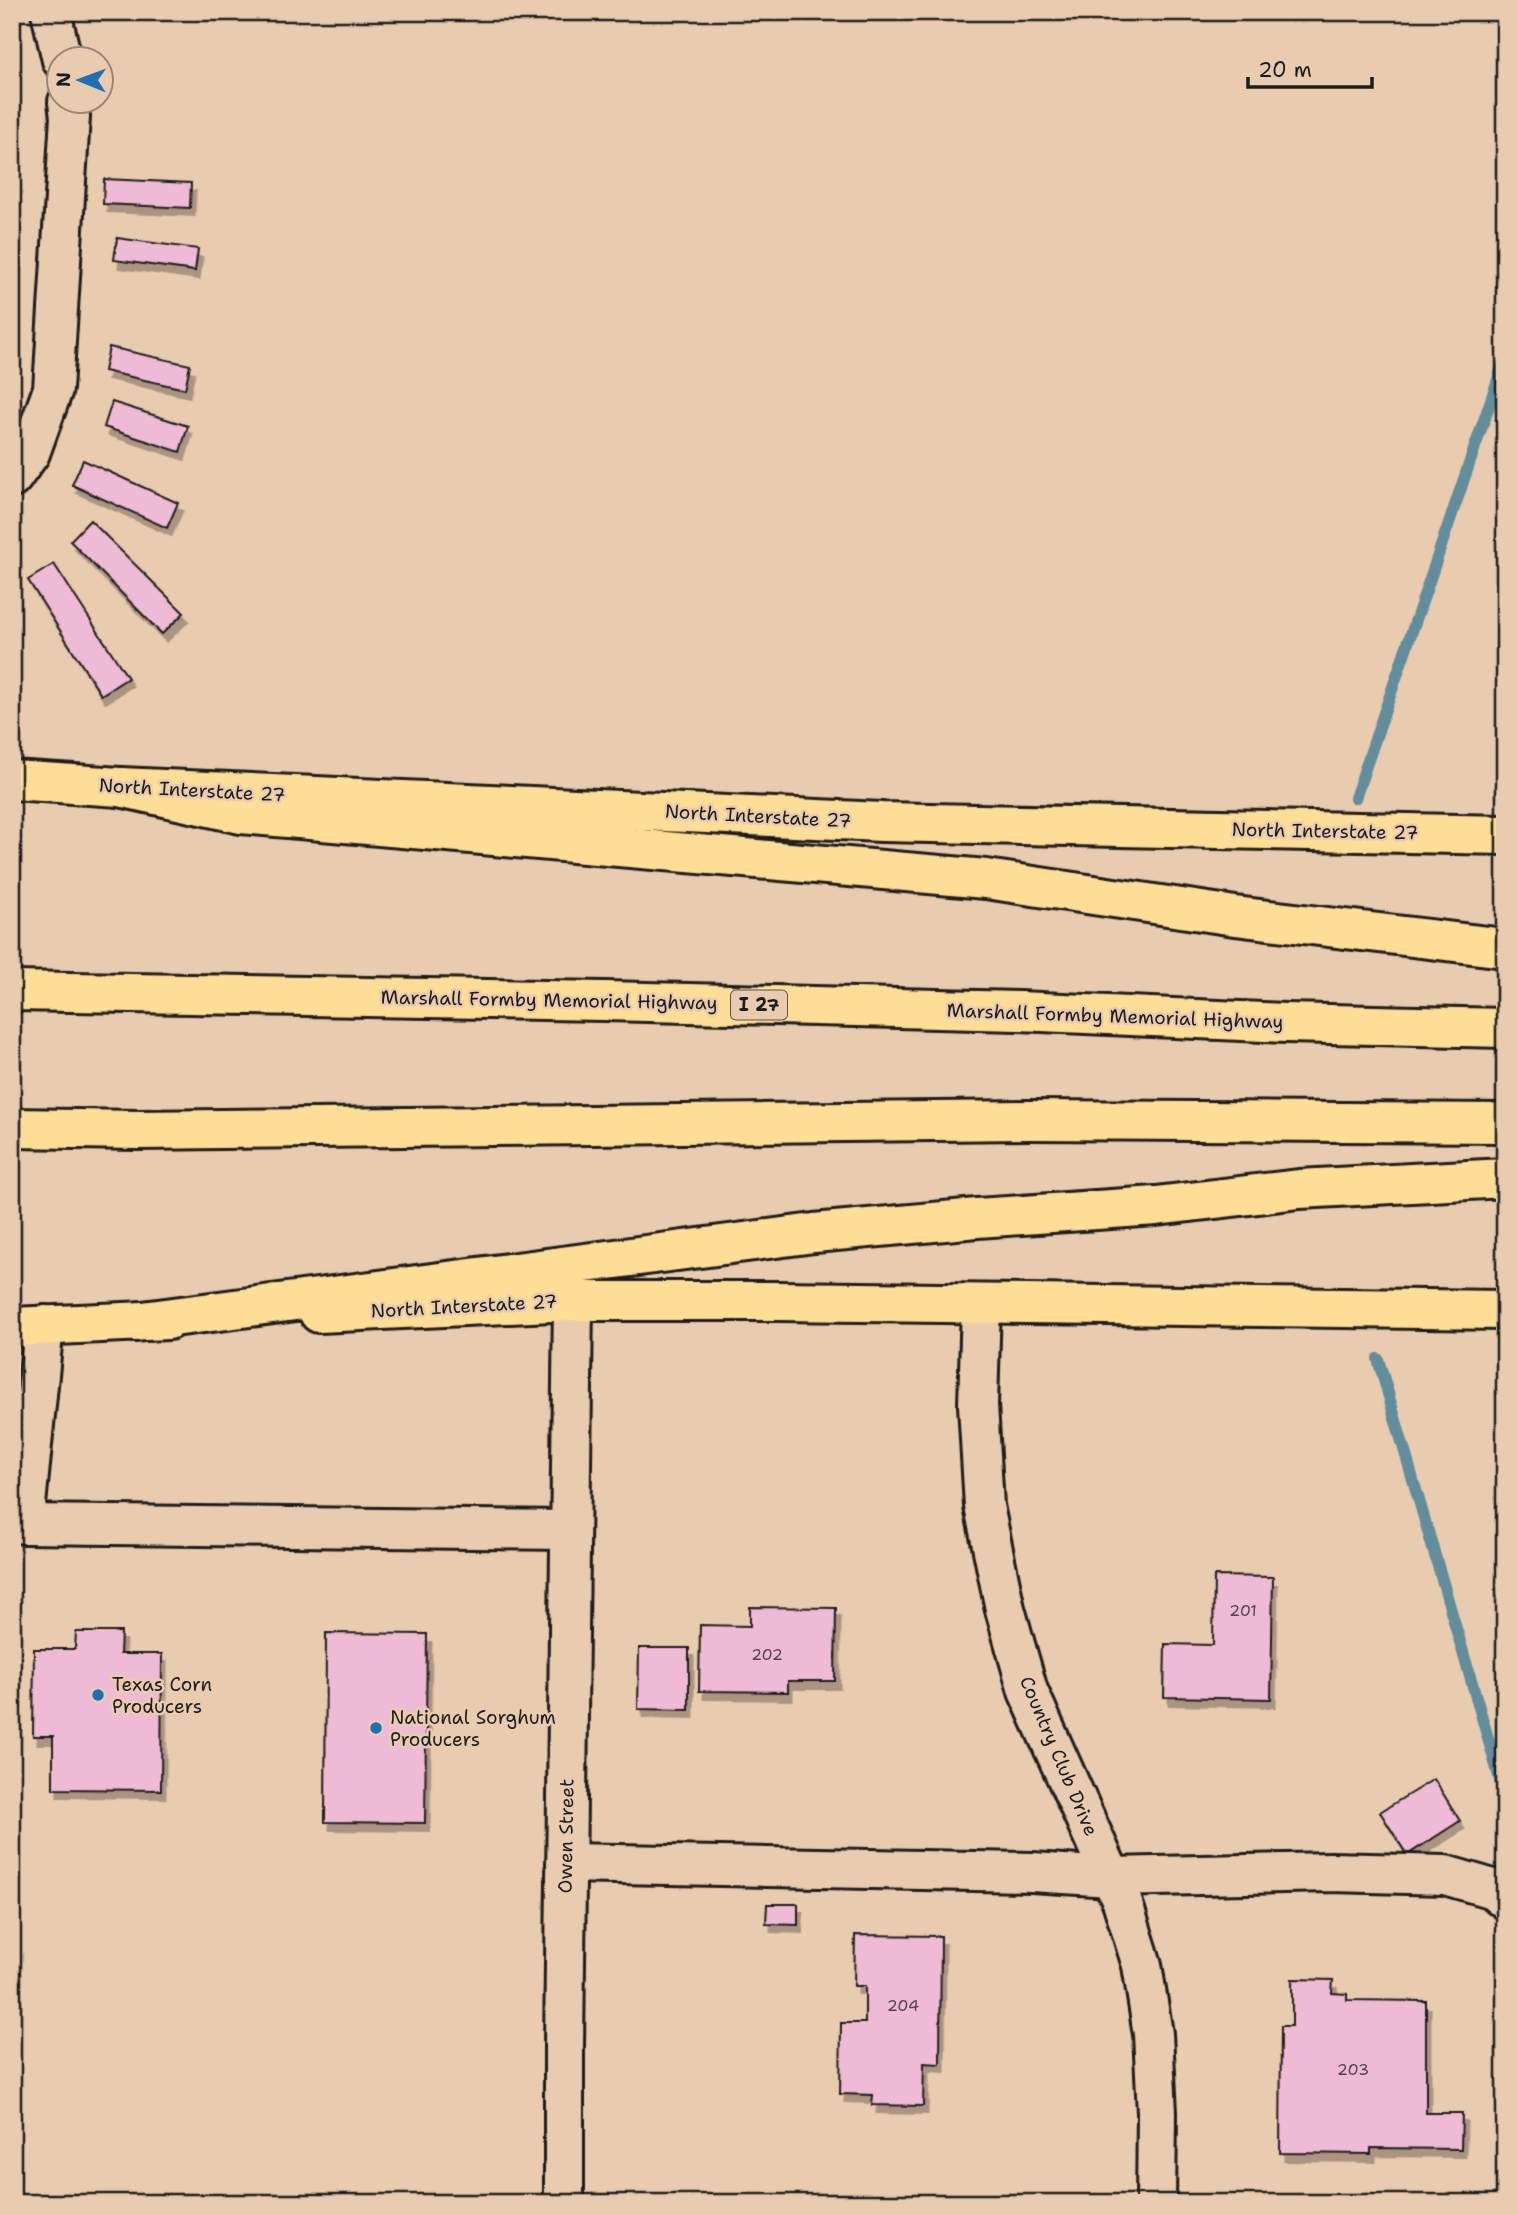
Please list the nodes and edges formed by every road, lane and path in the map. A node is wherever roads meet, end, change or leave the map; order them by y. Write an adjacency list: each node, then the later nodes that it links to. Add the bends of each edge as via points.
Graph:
1 (51, 12): 2 (street)
2 (59, 46)
3 (70, 116): 4 (street, via 53,388 30,453)
4 (12, 478)
5 (12, 780): 6 (main road, North Interstate 27)
6 (120, 787): 7 (main road, North Interstate 27, via 882,822); 8 (main road, via 241,814 986,879 1235,916)
7 (1505, 835)
8 (1505, 948)
9 (12, 991): 10 (main road, Marshall Formby Memorial Highway / I 27, via 757,1004)
10 (1505, 1028)
11 (1505, 1123): 12 (main road, via 1029,1119)
12 (12, 1128)
13 (1505, 1178): 17 (main road, via 1299,1189 1156,1206 814,1233)
14 (573, 1301): 15 (main road, North Interstate 27); 17 (main road, North Interstate 27); 19 (street, Owen Street)
15 (981, 1304): 16 (main road, North Interstate 27); 21 (street, Country Club Drive, via 978,1405 984,1506 1005,1609 1028,1691)
16 (1505, 1310)
17 (135, 1322): 18 (main road, North Interstate 27)
18 (28, 1326): 19 (street, via 24,1524)
19 (570, 1530): 20 (street, Owen Street)
20 (566, 1863): 21 (street); 23 (street, Owen Street)
21 (1111, 1877): 22 (street, via 1331,1872 1445,1875 1493,1889); 24 (street, Country Club Drive, via 1142,1965 1153,2034)
22 (1505, 1899)
23 (564, 2203)
24 (1156, 2203)

